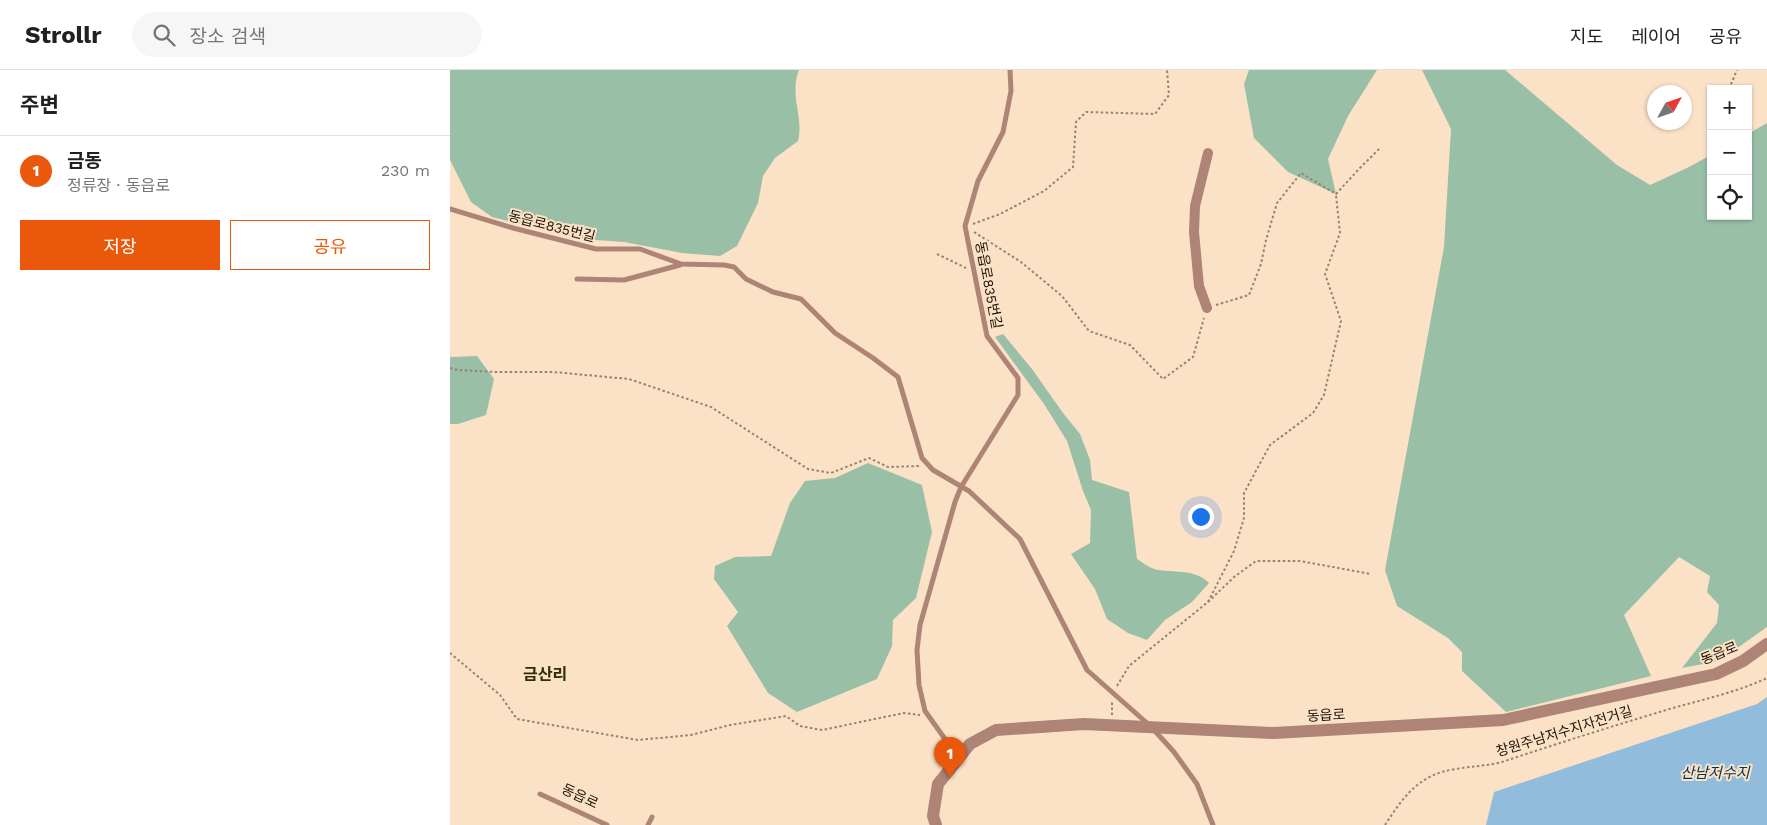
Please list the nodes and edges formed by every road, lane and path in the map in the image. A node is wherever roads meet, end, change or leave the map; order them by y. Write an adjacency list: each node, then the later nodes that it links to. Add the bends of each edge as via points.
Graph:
1 (1010, 70): 9 (lane, 동읍로835번길, via 1012,91 1003,132 978,181)
2 (1166, 70): 9 (path, via 1169,94 1154,114 1086,112 1076,122 1073,167 1044,192 1000,214)
3 (1737, 70): 4 (path)
4 (1731, 85)
5 (1380, 148): 7 (path)
6 (1208, 153): 14 (street, via 1196,206 1194,232 1199,286)
7 (1336, 194): 14 (path, via 1301,173 1277,204 1262,264 1249,295); 19 (path, via 1340,233 1325,274 1341,320 1324,395 1313,413 1270,445 1244,493 1244,518 1234,551)
8 (450, 209): 11 (lane, 동읍로835번길, via 596,250 640,249)
9 (966, 226): 12 (lane, 동읍로835번길); 14 (path, via 1021,262 1062,296 1090,331 1130,345 1163,380 1193,357)
10 (937, 254): 12 (path)
11 (680, 264): 13 (lane, via 624,280); 16 (lane, 동읍로835번길, via 734,267 746,279 773,292 801,299 835,333 898,377 922,458)
12 (974, 273): 17 (lane, 동읍로835번길, via 987,336 1018,378 1018,395)
13 (577, 279)
14 (1207, 308)
15 (450, 368): 16 (path, via 629,379 712,408 808,469 831,473 869,458 888,467)
16 (929, 465): 17 (lane, 동읍로835번길)
17 (961, 487): 23 (lane, 동읍로835번길, via 1020,539 1087,670); 24 (lane, 동읍로835번길, via 920,625 917,650 919,685)
18 (1371, 574): 19 (path, via 1300,560 1256,561 1234,576)
19 (1208, 602): 23 (path, via 1129,666)
20 (1767, 644): 26 (street, 동읍로, via 1716,674 1503,720 1274,733)
21 (450, 653): 24 (path, via 500,695 517,720 638,740 691,735 786,716 800,726 822,730 904,713)
22 (1767, 678): 34 (path, 창원주남저수지자전거길, via 1738,691 1709,697 1502,762 1429,776 1407,794)
23 (1113, 692): 25 (path); 26 (lane, 동읍로835번길)
24 (930, 717): 27 (lane, 동읍로835번길)
25 (1111, 725): 26 (street, 동읍로); 27 (street, 동읍로, via 996,730 970,744)
26 (1151, 727): 33 (lane, 동읍로835번길, via 1197,784)
27 (958, 758): 32 (street, 동읍로, via 938,784 933,816)
28 (540, 794): 30 (lane, 동읍로)
29 (652, 817): 31 (lane)
30 (607, 825)
31 (648, 825)
32 (936, 825)
33 (1213, 825)
34 (1385, 825)

